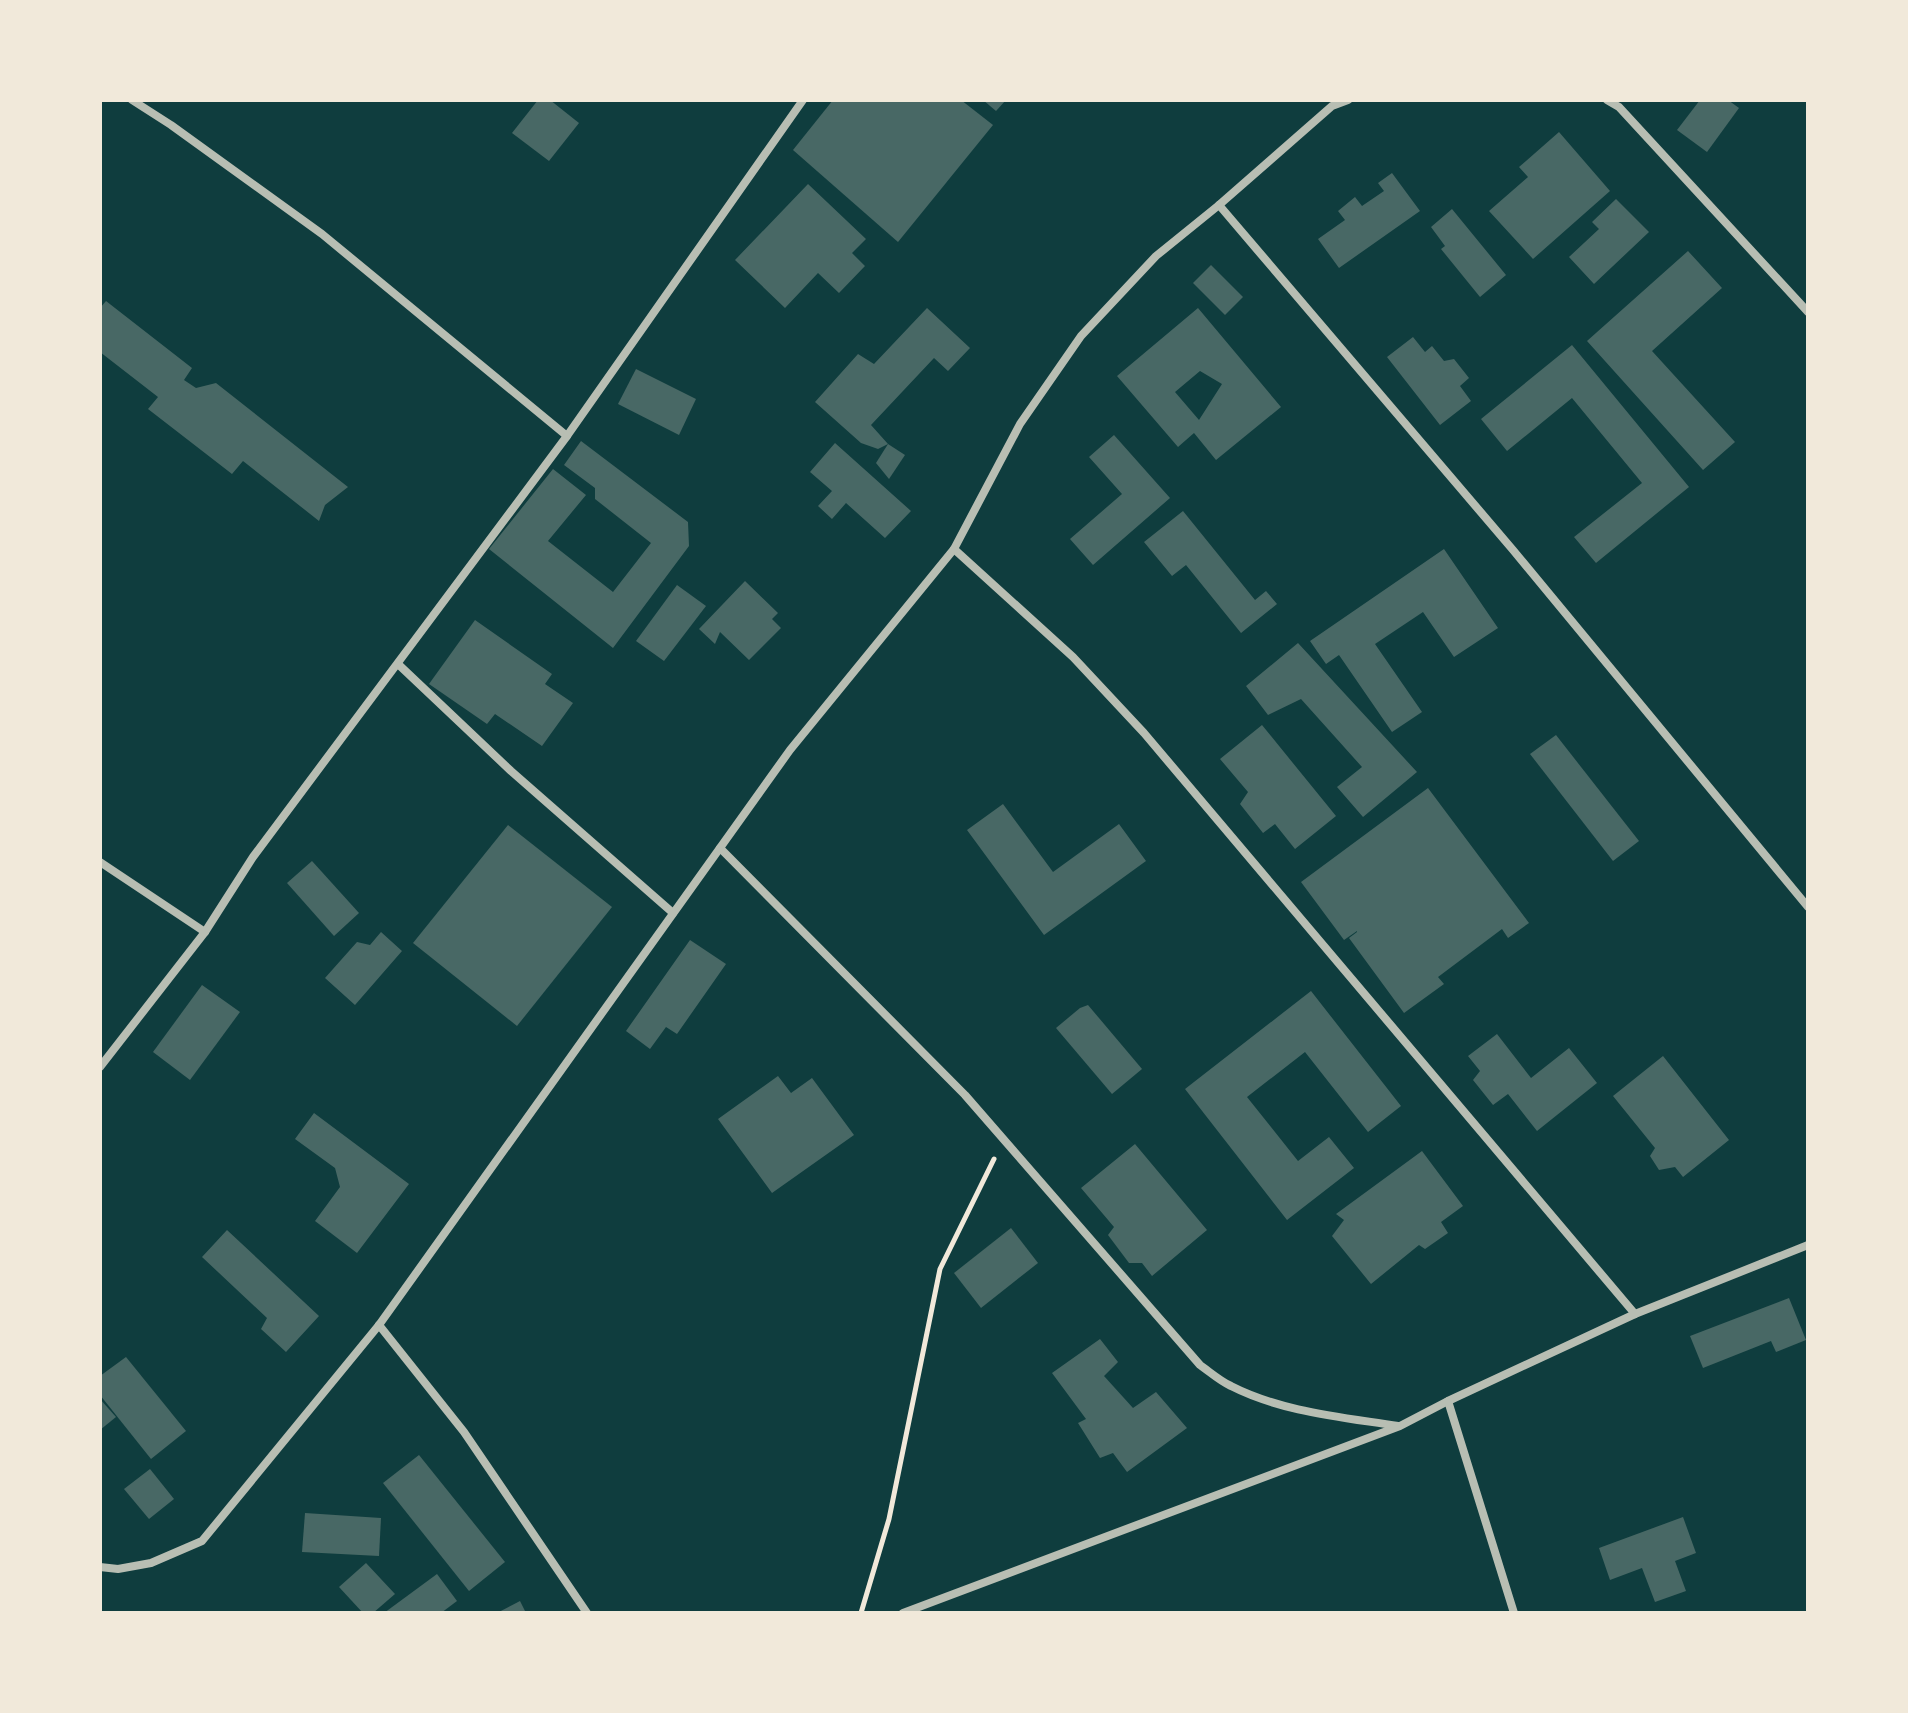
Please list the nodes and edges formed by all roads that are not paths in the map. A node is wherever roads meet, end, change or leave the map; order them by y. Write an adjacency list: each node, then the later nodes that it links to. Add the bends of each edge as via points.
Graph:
1 (132, 100): 7 (street, via 322,234)
2 (803, 100): 7 (street)
3 (1348, 100): 5 (street, via 1332,106)
4 (1607, 100): 6 (street)
5 (1219, 205): 8 (street, via 1156,256 1081,336 1020,424); 12 (street)
6 (1808, 312)
7 (567, 436): 9 (street)
8 (954, 549): 10 (street, via 790,750); 17 (street, via 1073,657 1144,733)
9 (398, 664): 13 (street); 14 (street, via 253,857)
10 (720, 848): 13 (street); 20 (street, via 965,1095 1200,1365 1230,1386 1267,1401)
11 (100, 862): 14 (street)
12 (1808, 907)
13 (673, 913): 18 (street)
14 (205, 932): 15 (street)
15 (100, 1067)
16 (1808, 1245): 17 (street)
17 (1635, 1314): 19 (street)
18 (379, 1325): 21 (street, via 202,1541 151,1563); 22 (street, via 464,1432)
19 (1448, 1401): 20 (street); 24 (street)
20 (1400, 1426): 23 (street)
21 (100, 1567)
22 (587, 1613)
23 (903, 1613)
24 (1514, 1613)

